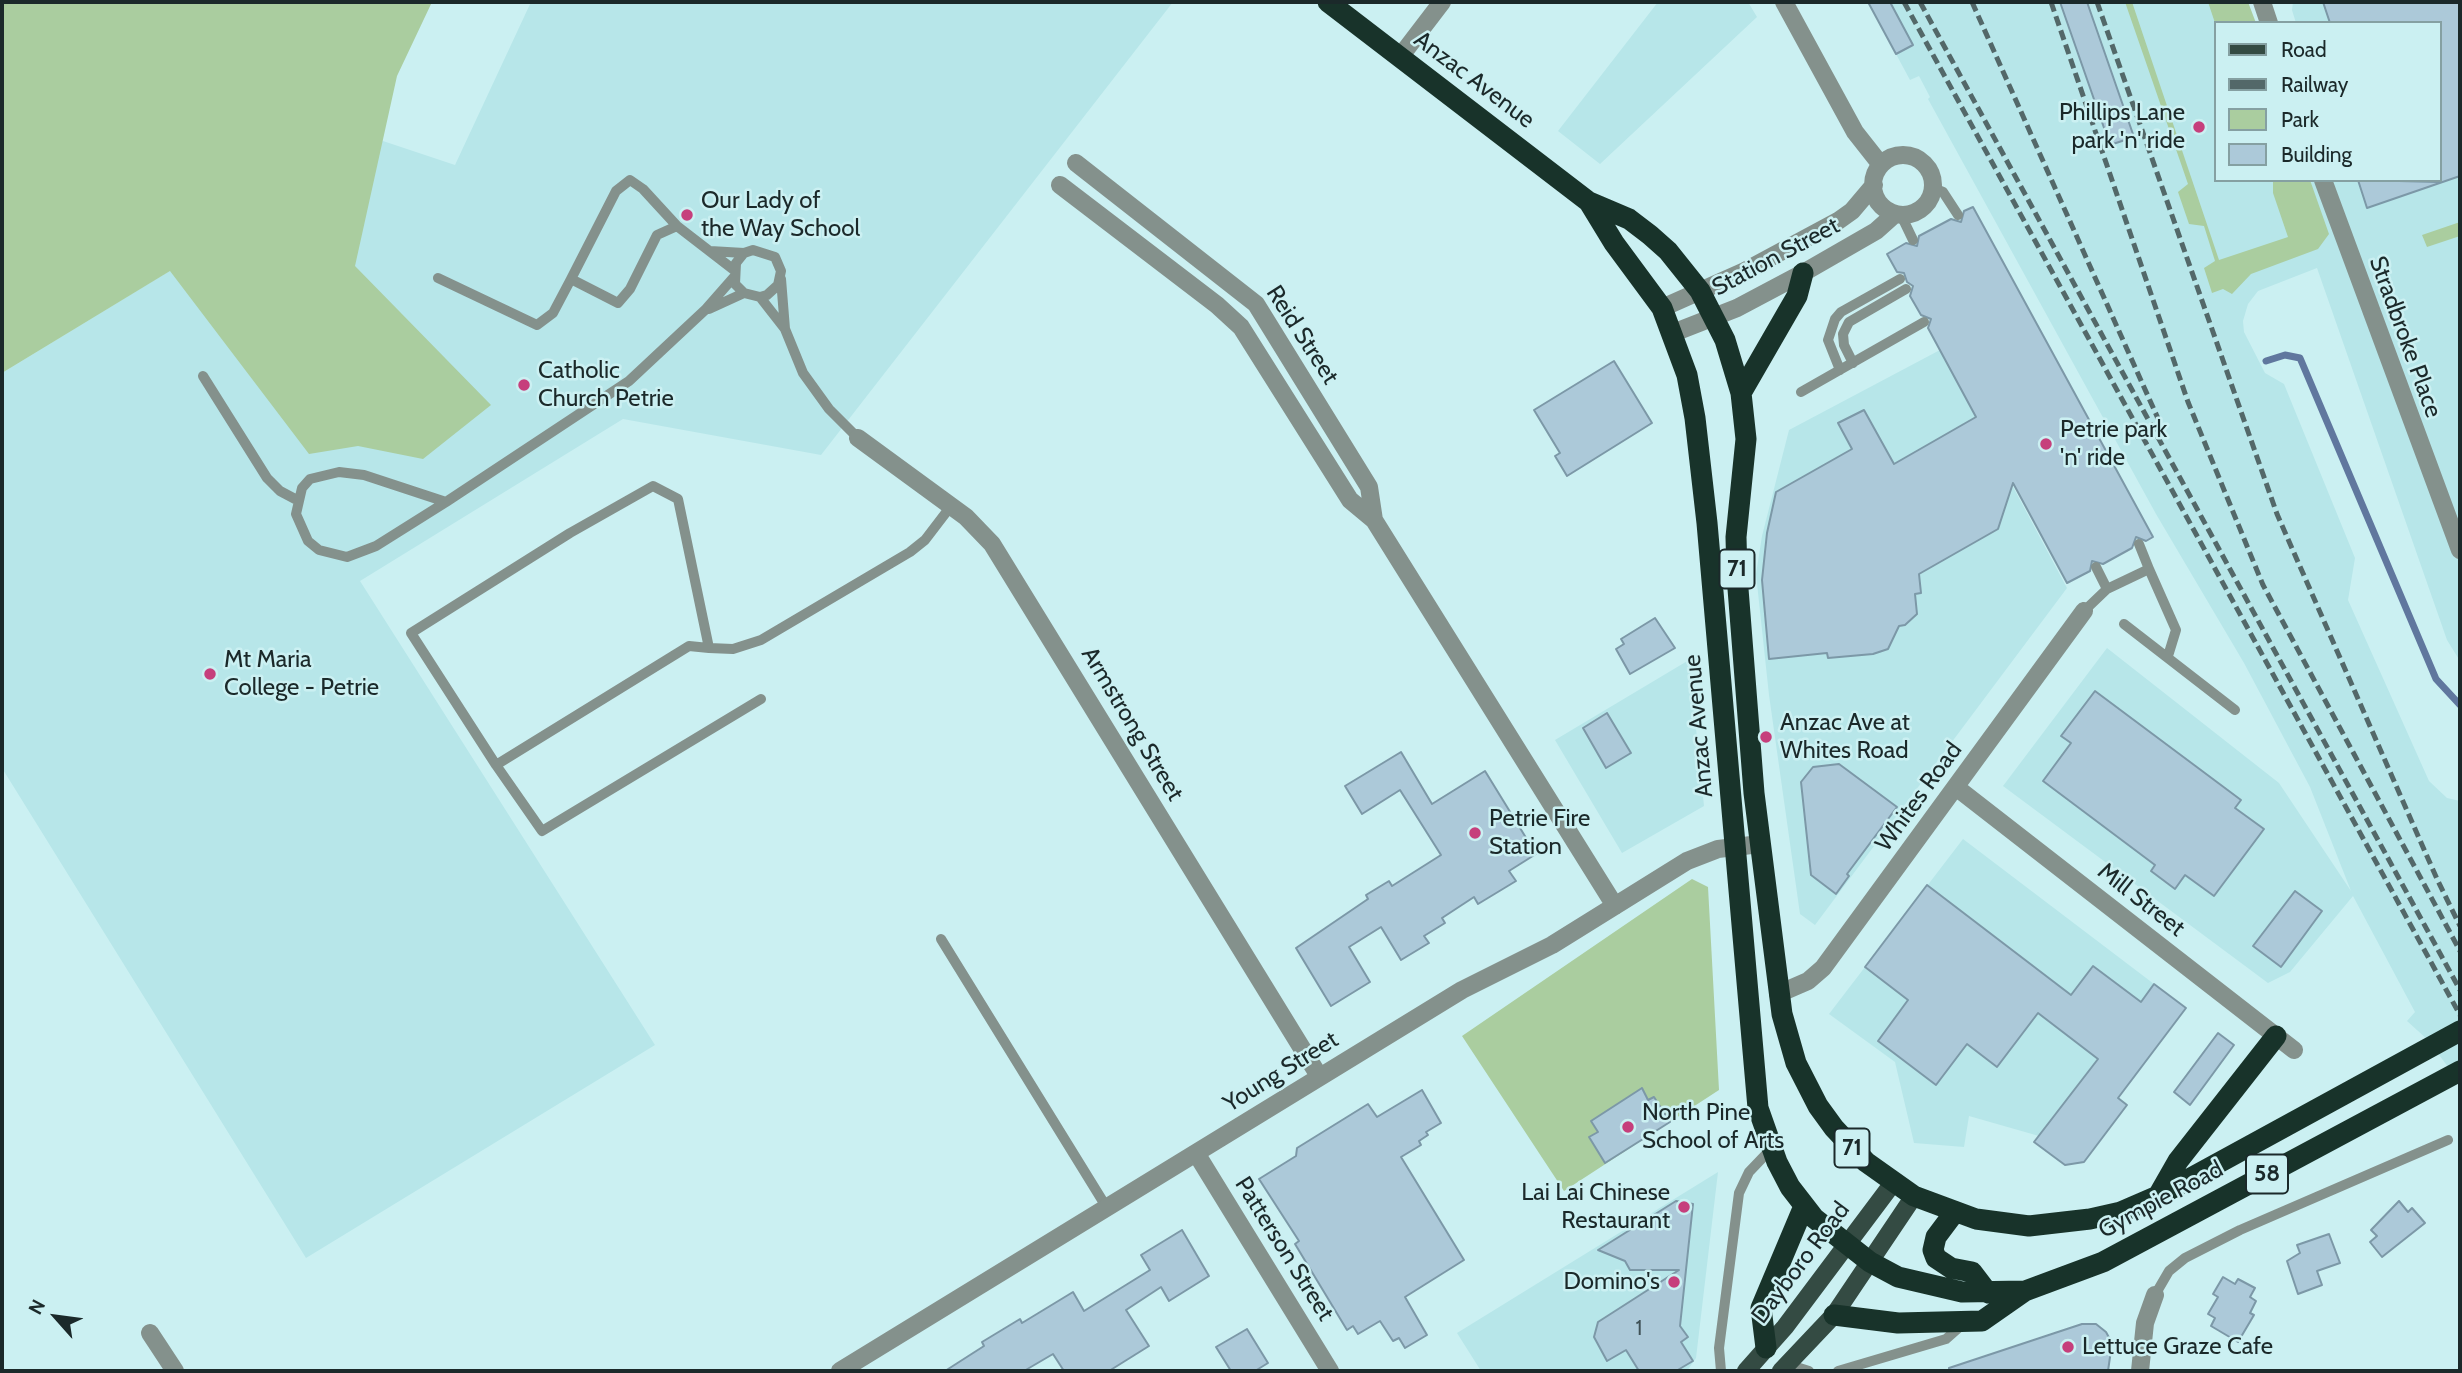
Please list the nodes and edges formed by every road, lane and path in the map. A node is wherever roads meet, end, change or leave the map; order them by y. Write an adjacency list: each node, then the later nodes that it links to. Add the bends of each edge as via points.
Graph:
1 (1328, 2): 6 (highway, Anzac Avenue / 71)
2 (1442, 2): 6 (street)
3 (1784, 2): 8 (street, via 1855,132)
4 (2262, 2): 5 (street)
5 (2268, 21)
6 (1400, 57): 13 (highway, Anzac Avenue / 71)
7 (1076, 163): 45 (street, Reid Street, via 1256,304 1369,487)
8 (1881, 165): 11 (street); 12 (street, via 1897,156 1916,158 1929,170)
9 (2324, 182): 47 (street, Stradbroke Place)
10 (1060, 185): 45 (street, Reid Street, via 1231,316 1350,499)
11 (1874, 185): 14 (street, via 1879,203); 27 (street, Station Street, via 1838,221)
12 (1933, 188): 14 (street, via 1919,211); 15 (lane, via 1943,192)
13 (1589, 201): 27 (highway, Anzac Avenue / 71, via 1629,219 1650,235); 30 (highway, Anzac Avenue / 71)
14 (1898, 214): 17 (lane); 20 (street, Station Street)
15 (1958, 215)
16 (677, 226): 18 (lane); 24 (lane, via 657,235 618,303); 24 (lane, via 630,180 616,191)
17 (1913, 240)
18 (709, 251): 19 (lane); 21 (lane)
19 (744, 253): 21 (lane); 23 (lane, via 768,252 779,263)
20 (1803, 273): 32 (street, Station Street); 40 (highway, via 1797,296)
21 (734, 274): 28 (lane); 31 (lane)
22 (438, 278): 24 (lane, via 537,325 553,313)
23 (781, 278): 29 (lane, via 773,291); 34 (lane)
24 (571, 279)
25 (1900, 279): 37 (lane, via 1835,319 1828,341)
26 (1906, 289): 36 (lane, via 1849,322 1844,345)
27 (1700, 291): 30 (street, Station Street); 32 (highway, Anzac Avenue / 71)
28 (744, 293): 29 (lane); 31 (lane)
29 (760, 297): 34 (lane)
30 (1662, 308): 35 (highway, Anzac Avenue / 71)
31 (705, 310): 43 (lane, via 629,381)
32 (1714, 317): 35 (street, Station Street); 40 (highway, Anzac Avenue / 71, via 1734,362)
33 (1924, 322): 36 (lane)
34 (785, 329): 41 (lane, via 803,373)
35 (1673, 333): 60 (highway, Anzac Avenue / 71, via 1695,418)
36 (1853, 363): 37 (lane)
37 (1840, 370): 39 (lane)
38 (204, 376): 42 (lane, via 267,478)
39 (1801, 392)
40 (1741, 393): 59 (highway, Anzac Avenue / 71, via 1746,439 1736,537 1737,576)
41 (858, 438): 44 (street, Armstrong Street)
42 (297, 500): 43 (lane, via 310,479 339,472 364,475); 43 (lane, via 300,528 308,541 333,556 376,546)
43 (446, 502)
44 (951, 506): 53 (lane, via 910,552 761,640 733,649); 68 (street, Armstrong Street, via 992,544)
45 (1374, 520): 61 (street, Reid Street)
46 (2138, 544): 49 (lane)
47 (2460, 550)
48 (2096, 567): 50 (lane)
49 (2149, 569): 50 (lane); 54 (lane, via 2176,630)
50 (2107, 589): 51 (lane)
51 (2084, 611): 58 (street, Whites Road)
52 (2124, 624): 54 (lane)
53 (709, 648): 57 (lane, via 689,646); 57 (lane, via 678,499 653,486 411,633)
54 (2168, 656): 56 (lane)
55 (761, 699): 57 (lane, via 542,831)
56 (2235, 709)
57 (496, 765)
58 (1957, 788): 63 (street, Whites Road, via 1823,968 1808,981); 65 (street, Mill Street)
59 (1760, 844): 60 (street, Young Street); 63 (highway, Anzac Avenue / 71)
60 (1736, 847): 61 (street, Young Street, via 1687,861); 70 (highway, Anzac Avenue / 71, via 1758,1108)
61 (1615, 906): 68 (street, Young Street)
62 (941, 939): 76 (lane)
63 (1779, 994): 72 (highway, Anzac Avenue / 71, via 1787,1040 1818,1106 1849,1146)
64 (2460, 1031): 74 (highway, Gympie Road / 58)
65 (2276, 1036): 66 (street, Mill Street); 74 (highway, via 2186,1150)
66 (2294, 1050)
67 (2460, 1071): 80 (highway, Gympie Road / 58, via 2103,1262)
68 (1319, 1076): 71 (street, Young Street)
69 (2448, 1140): 82 (lane, via 2185,1258 2169,1271)
70 (1771, 1149): 75 (highway, Anzac Avenue / 71); 91 (lane, via 1749,1172 1739,1193 1719,1348)
71 (1196, 1153): 76 (street, Young Street); 90 (street, Patterson Street)
72 (1893, 1183): 73 (highway, Gympie Road / 58); 78 (main road, Dayboro Road)
73 (1914, 1196): 77 (highway, Gympie Road / 58); 79 (main road)
74 (2158, 1196): 77 (highway, Gympie Road / 58, via 2121,1212 2057,1224 2002,1223)
75 (1804, 1206): 78 (highway, Anzac Avenue / 71); 86 (highway, via 1761,1308)
76 (1107, 1208): 89 (street, Young Street)
77 (1954, 1213): 81 (highway, via 1936,1237 1936,1258 1951,1268 1972,1272)
78 (1846, 1245): 79 (highway, 71); 86 (main road, Dayboro Road)
79 (1870, 1262): 81 (highway, Gympie Road / 58, via 1919,1283); 83 (main road)
80 (2025, 1291): 81 (highway, Gympie Road / 58); 84 (highway, 58, via 1982,1321)
81 (1988, 1293)
82 (2155, 1295): 95 (street, via 2145,1323)
83 (1834, 1315): 84 (highway, 58, via 1899,1323); 87 (main road)
84 (1965, 1322): 94 (lane, via 1946,1339)
85 (150, 1334): 88 (street)
86 (1766, 1349): 92 (main road, Dayboro Road)
87 (1785, 1368): 93 (lane)
88 (175, 1371)
89 (840, 1371)
90 (1331, 1371)
91 (1721, 1371)
92 (1746, 1371)
93 (1809, 1371)
94 (1838, 1371)
95 (2140, 1371)

